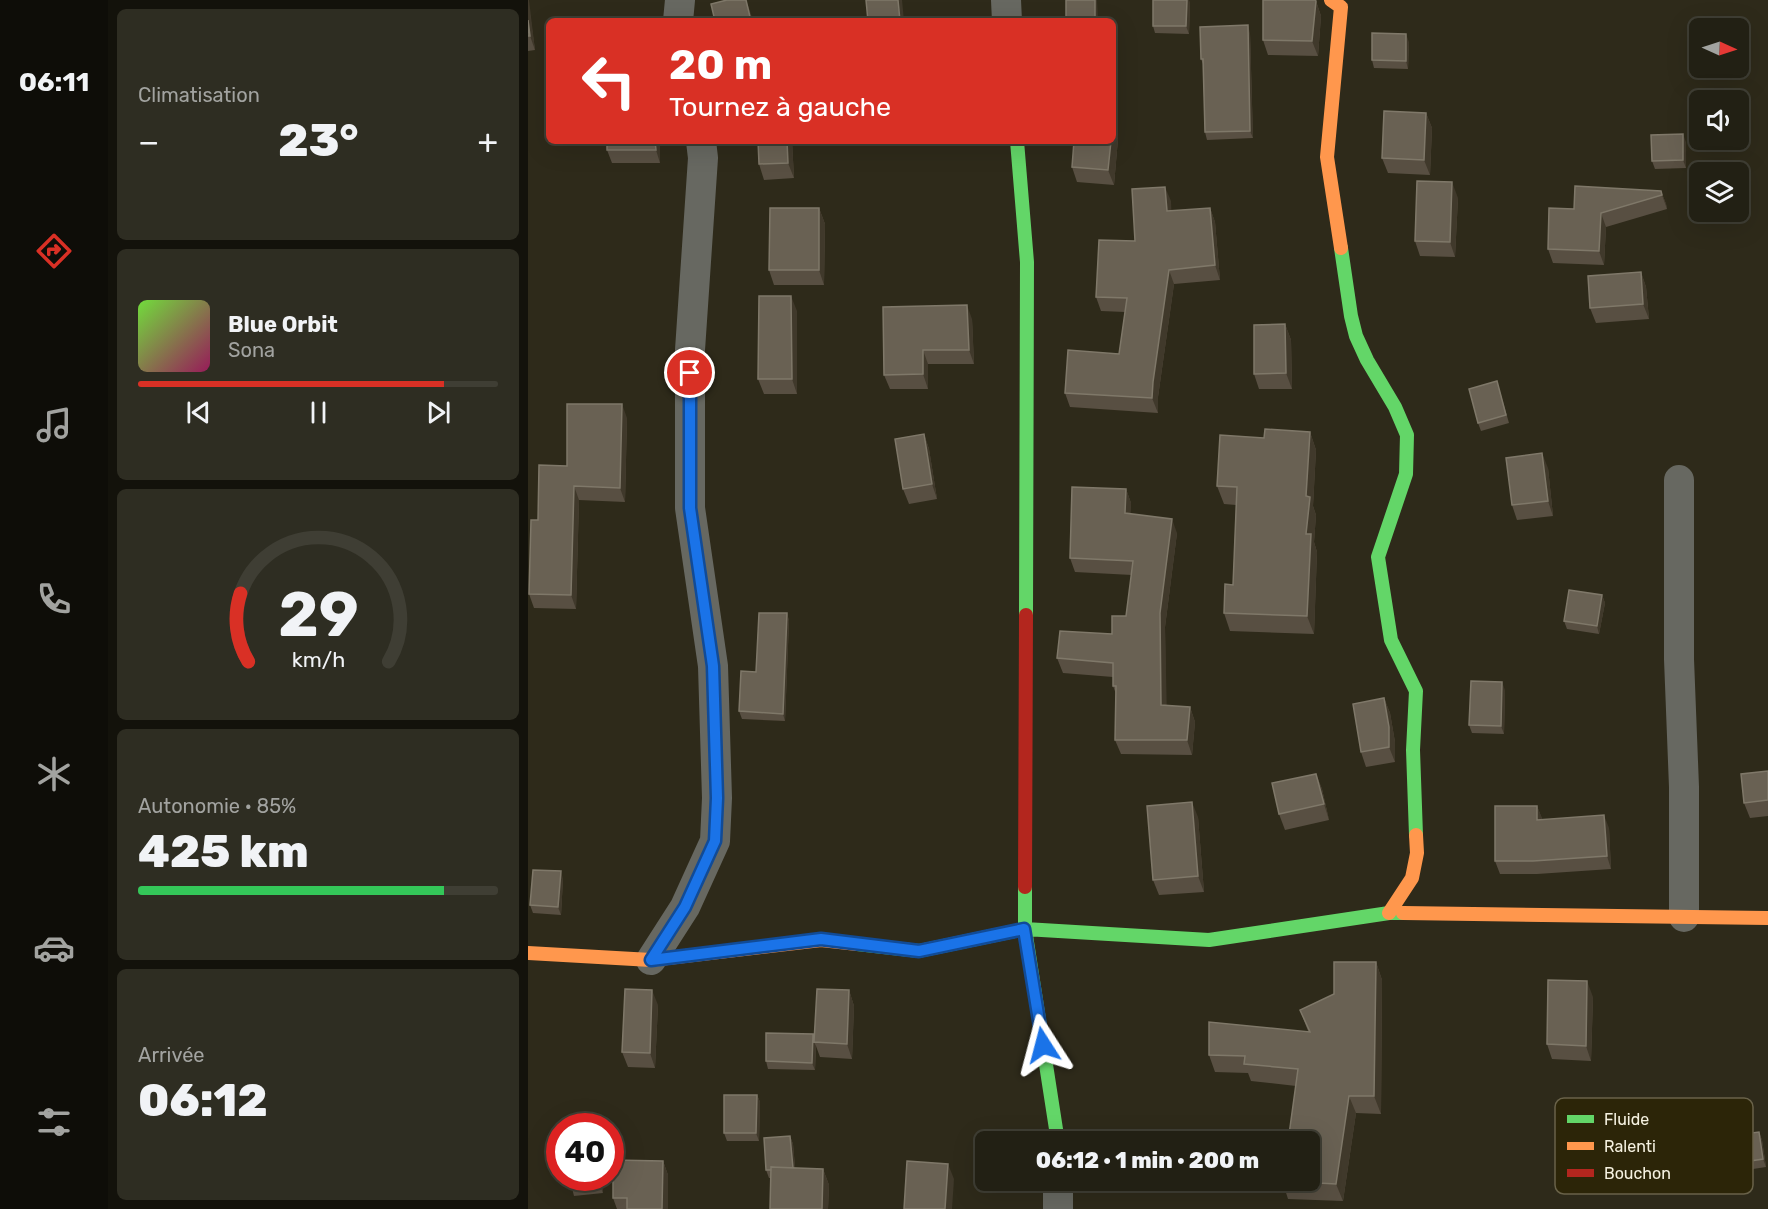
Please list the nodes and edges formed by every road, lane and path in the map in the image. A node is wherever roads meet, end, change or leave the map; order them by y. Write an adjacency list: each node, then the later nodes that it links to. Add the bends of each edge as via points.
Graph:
1 (680, 0): 4 (street)
2 (1006, 0): 5 (street)
3 (1331, 0): 9 (street, via 1341,7 1327,157 1351,316 1367,360 1407,435 1406,474 1378,557 1391,640 1416,691 1413,750 1417,853 1412,878)
4 (678, 18)
5 (1007, 18)
6 (701, 144): 14 (street, via 690,350 690,508 713,666 715,841 685,907)
7 (1017, 144): 12 (street, via 1027,262)
8 (1678, 480): 10 (street)
9 (1389, 913): 10 (street); 12 (street, via 1209,940)
10 (1684, 917): 11 (street)
11 (1768, 918)
12 (1024, 929): 14 (street, via 919,951 821,939); 15 (street)
13 (528, 953): 14 (street)
14 (651, 960)
15 (1056, 1131)
16 (1058, 1191): 17 (street)
17 (1058, 1209)

